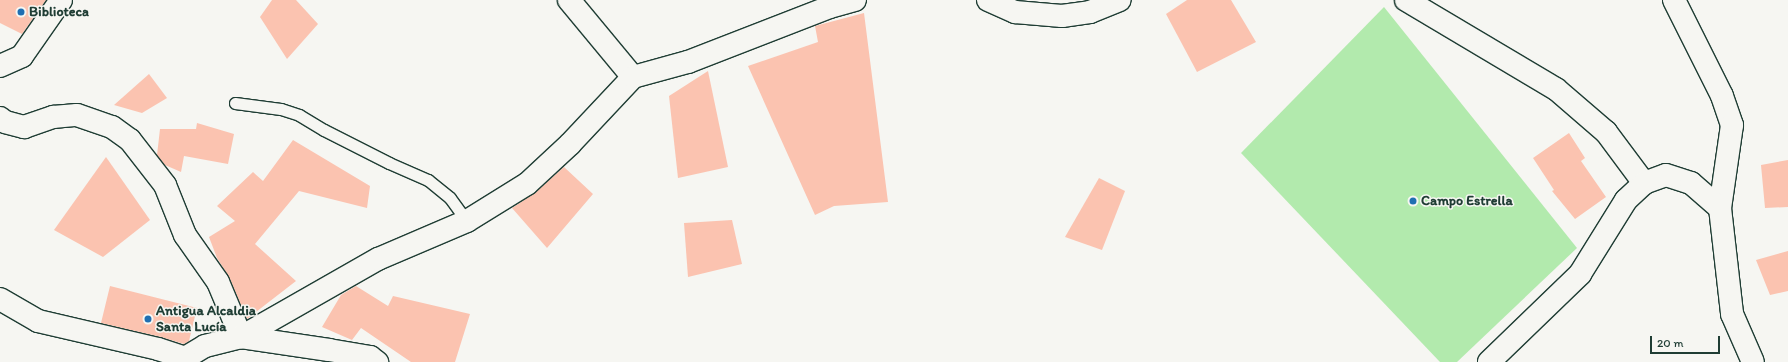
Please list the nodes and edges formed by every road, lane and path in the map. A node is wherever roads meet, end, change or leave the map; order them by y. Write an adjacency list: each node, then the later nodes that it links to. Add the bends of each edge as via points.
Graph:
1 (61, 0): 8 (street, via 22,56)
2 (569, 0): 9 (street)
3 (855, 0): 9 (street, via 830,7 688,62)
4 (988, 0): 5 (street, via 1015,12 1062,16 1090,12)
5 (1120, 0)
6 (1406, 0): 12 (street, via 1556,89 1606,132)
7 (1674, 0): 13 (street, via 1722,96 1732,125)
8 (0, 66)
9 (634, 77): 14 (street, via 570,144 527,184)
10 (235, 103): 14 (lane, via 281,108 299,115 389,163 428,180 450,198)
11 (0, 118): 16 (street, via 4,122 24,127 54,117 77,116 112,127 130,140 165,185 185,235 218,282)
12 (1644, 183): 13 (street, via 1666,175 1691,183); 19 (street, via 1626,200 1580,274)
13 (1720, 208): 20 (street, via 1732,314)
14 (467, 221): 16 (street, via 378,258)
15 (0, 299): 17 (street, via 38,322 158,349)
16 (241, 336): 17 (street, via 205,346); 18 (street, via 370,357)
17 (185, 360)
18 (377, 362)
19 (1489, 362)
20 (1753, 362)

